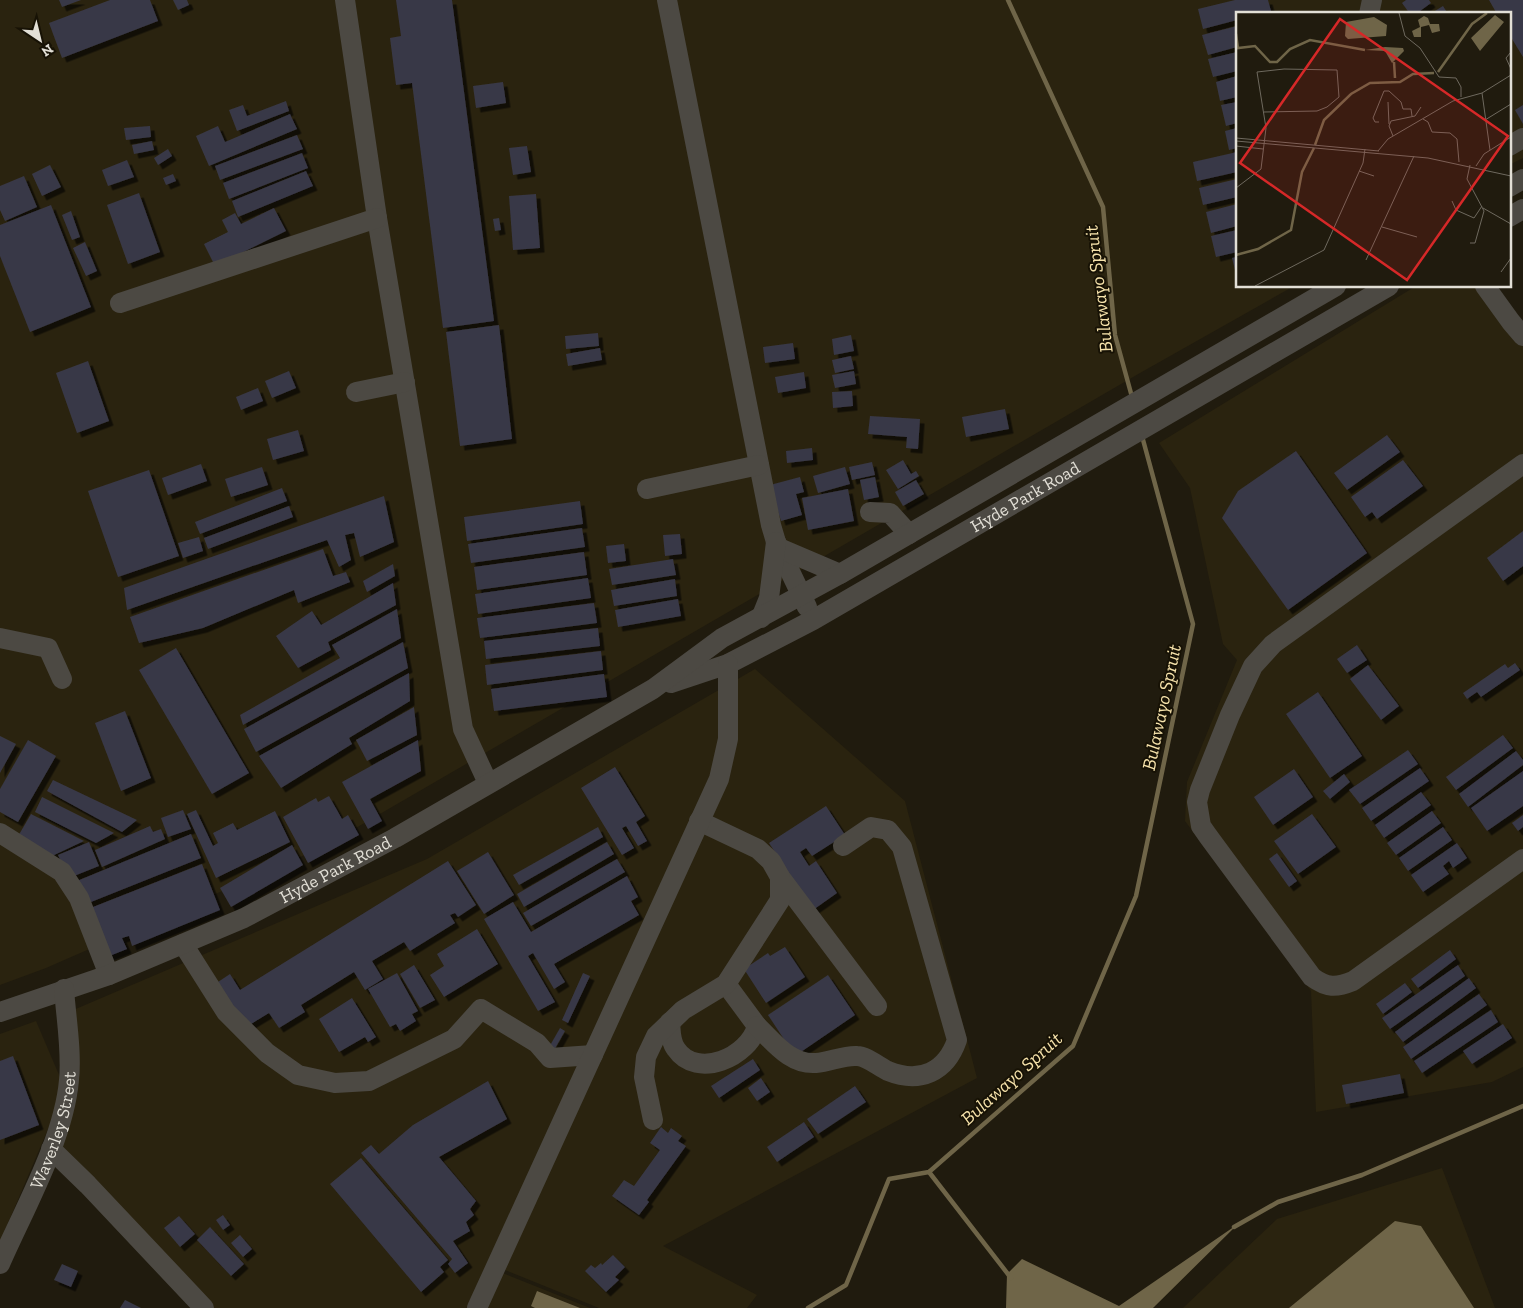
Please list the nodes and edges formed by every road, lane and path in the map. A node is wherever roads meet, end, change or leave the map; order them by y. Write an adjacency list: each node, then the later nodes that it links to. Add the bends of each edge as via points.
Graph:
1 (345, 0): 9 (street)
2 (668, 0): 18 (street)
3 (1523, 138): 4 (street)
4 (1510, 145)
5 (1523, 180): 6 (street)
6 (1510, 186)
7 (1523, 209): 8 (street)
8 (1510, 216)
9 (377, 218): 13 (street); 15 (street)
10 (1333, 288): 21 (street, Hyde Park Road)
11 (1386, 288): 23 (street, Hyde Park Road)
12 (1486, 288): 14 (street)
13 (120, 303)
14 (1523, 336)
15 (405, 382): 16 (street); 32 (street, via 463,730)
16 (356, 392)
17 (1523, 464): 36 (street, via 1262,655 1253,666 1230,715 1198,802 1201,826 1312,977 1324,986 1337,987 1353,981)
18 (759, 465): 19 (street); 22 (street)
19 (647, 490)
20 (870, 512): 21 (street, via 890,512)
21 (903, 537): 23 (street); 24 (street, Hyde Park Road)
22 (778, 545): 24 (street); 25 (street); 26 (street, via 769,598)
23 (912, 564): 27 (street, Hyde Park Road)
24 (840, 574): 25 (street, Hyde Park Road)
25 (802, 596): 26 (street, Hyde Park Road); 27 (street)
26 (761, 618): 31 (street, Hyde Park Road, via 722,638)
27 (813, 620): 29 (street, Hyde Park Road)
28 (0, 638): 30 (street, via 48,648)
29 (728, 664): 31 (street, Hyde Park Road); 33 (street, via 726,748 719,779)
30 (62, 680)
31 (653, 689): 32 (street, Hyde Park Road)
32 (488, 783): 38 (street, Hyde Park Road, via 395,838 252,914)
33 (700, 820): 37 (street, via 758,849 771,861); 46 (street)
34 (0, 833): 39 (street, via 62,872 78,898)
35 (843, 846): 45 (street, via 871,827 888,830 902,847 958,1040 952,1055 936,1070 916,1077 889,1072 859,1056 815,1063 801,1061 791,1059)
36 (1523, 859)
37 (780, 877): 40 (street, via 780,900); 42 (street)
38 (183, 944): 39 (street, Hyde Park Road); 46 (street, via 226,1012 267,1053 298,1075 335,1083 369,1080 454,1039 481,1009 537,1043 550,1058)
39 (109, 974): 41 (street, Hyde Park Road)
40 (726, 984): 44 (street, via 694,1001); 45 (street)
41 (64, 989): 43 (street, Hyde Park Road); 48 (street, Waverley Street, via 70,1077 66,1102)
42 (877, 1006)
43 (0, 1012)
44 (670, 1022): 45 (street, via 676,1050 690,1060 710,1064 728,1060 743,1048 754,1036); 47 (street, via 656,1036 646,1058 644,1077)
45 (757, 1026)
46 (593, 1054): 51 (street)
47 (653, 1120)
48 (51, 1149): 49 (street, Waverley Street); 50 (street)
49 (0, 1264)
50 (204, 1308)
51 (477, 1308)

